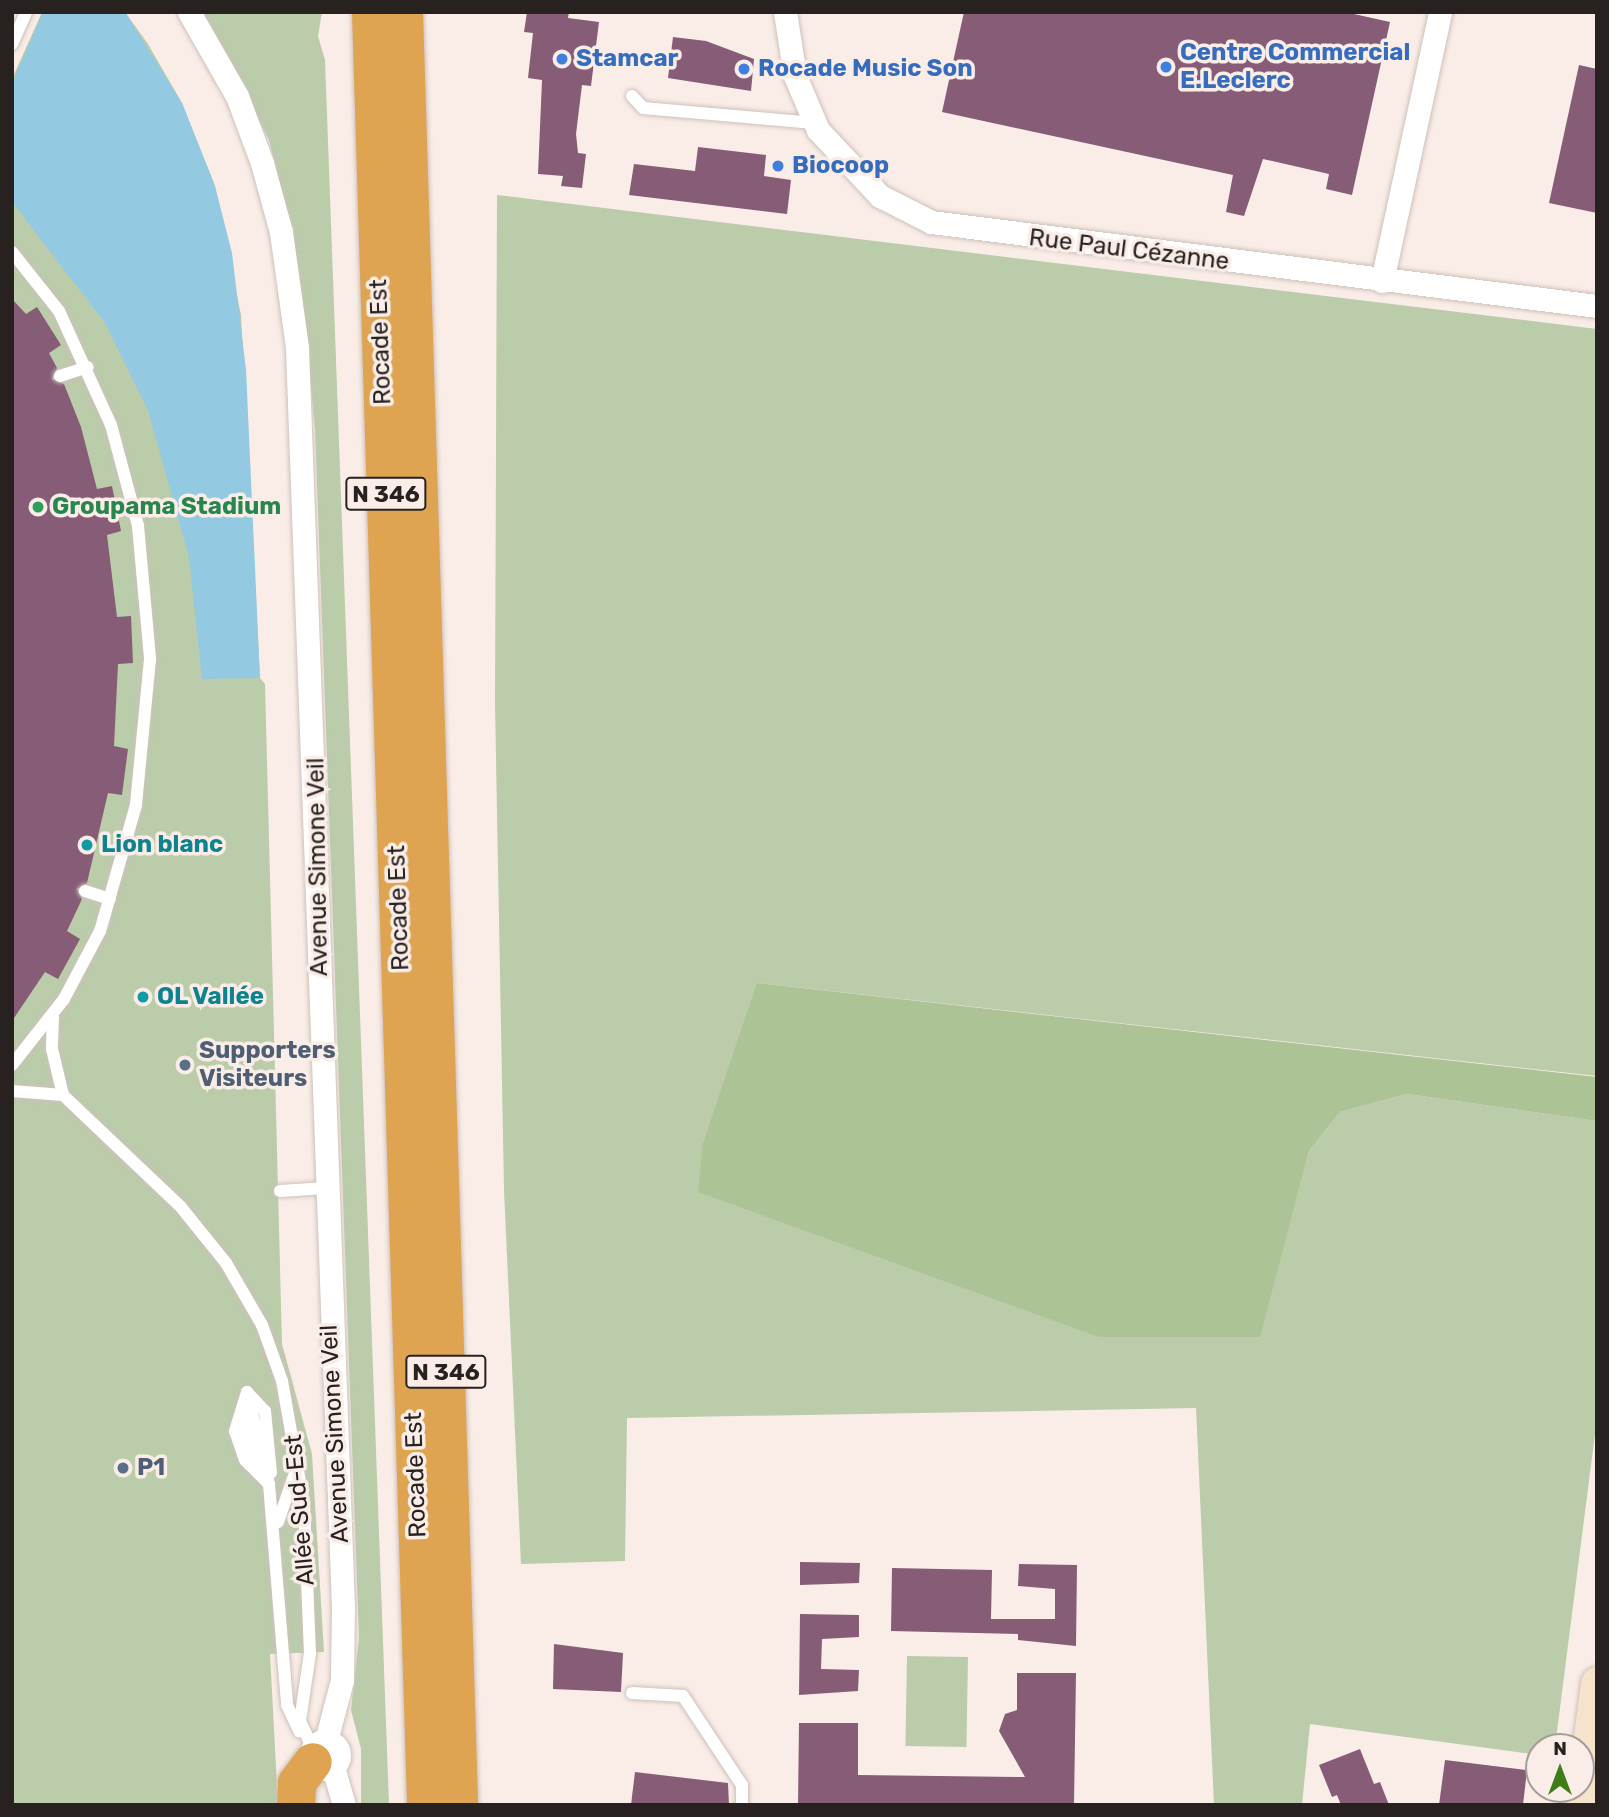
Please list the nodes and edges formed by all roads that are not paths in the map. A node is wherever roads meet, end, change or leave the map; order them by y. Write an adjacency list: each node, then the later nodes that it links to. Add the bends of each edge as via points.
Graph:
1 (26, 12): 7 (lane)
2 (189, 12): 21 (street, Avenue Simone Veil, via 237,96 262,163 281,232 297,348 318,822)
3 (371, 12): 32 (highway, Rocade Est / N 346)
4 (785, 12): 9 (street, Rue Paul Cézanne, via 795,76)
5 (1440, 12): 11 (street)
6 (408, 19): 33 (highway, Rocade Est / N 346)
7 (12, 44)
8 (632, 96): 9 (lane, via 643,108)
9 (814, 122): 11 (street, Rue Paul Cézanne, via 880,196 931,222)
10 (12, 252): 13 (lane, via 59,311)
11 (1381, 281): 12 (street, Rue Paul Cézanne)
12 (1597, 306)
13 (88, 366): 14 (lane); 16 (lane, via 125,471 148,611 138,792)
14 (60, 376)
15 (85, 891): 16 (lane)
16 (110, 899): 17 (lane)
17 (53, 1016): 18 (lane); 20 (lane, via 51,1049)
18 (12, 1065)
19 (12, 1091): 20 (lane)
20 (63, 1095): 23 (lane, Allée Sud-Est, via 180,1206 226,1263 262,1325)
21 (326, 1188): 22 (lane); 29 (street, Avenue Simone Veil, via 344,1657)
22 (279, 1191)
23 (299, 1461): 25 (lane); 29 (lane, Allée Sud-Est)
24 (269, 1484): 24 (lane, via 273,1453 265,1411 247,1392 248,1443); 25 (lane)
25 (276, 1536): 29 (lane, via 287,1705)
26 (1597, 1683): 28 (street)
27 (632, 1693): 34 (lane, via 683,1696 741,1786)
28 (1594, 1726): 35 (street)
29 (317, 1751): 30 (highway, via 297,1783); 31 (street, Avenue Simone Veil)
30 (296, 1805)
31 (345, 1805)
32 (426, 1805)
33 (459, 1805)
34 (742, 1805)
35 (1581, 1805)

